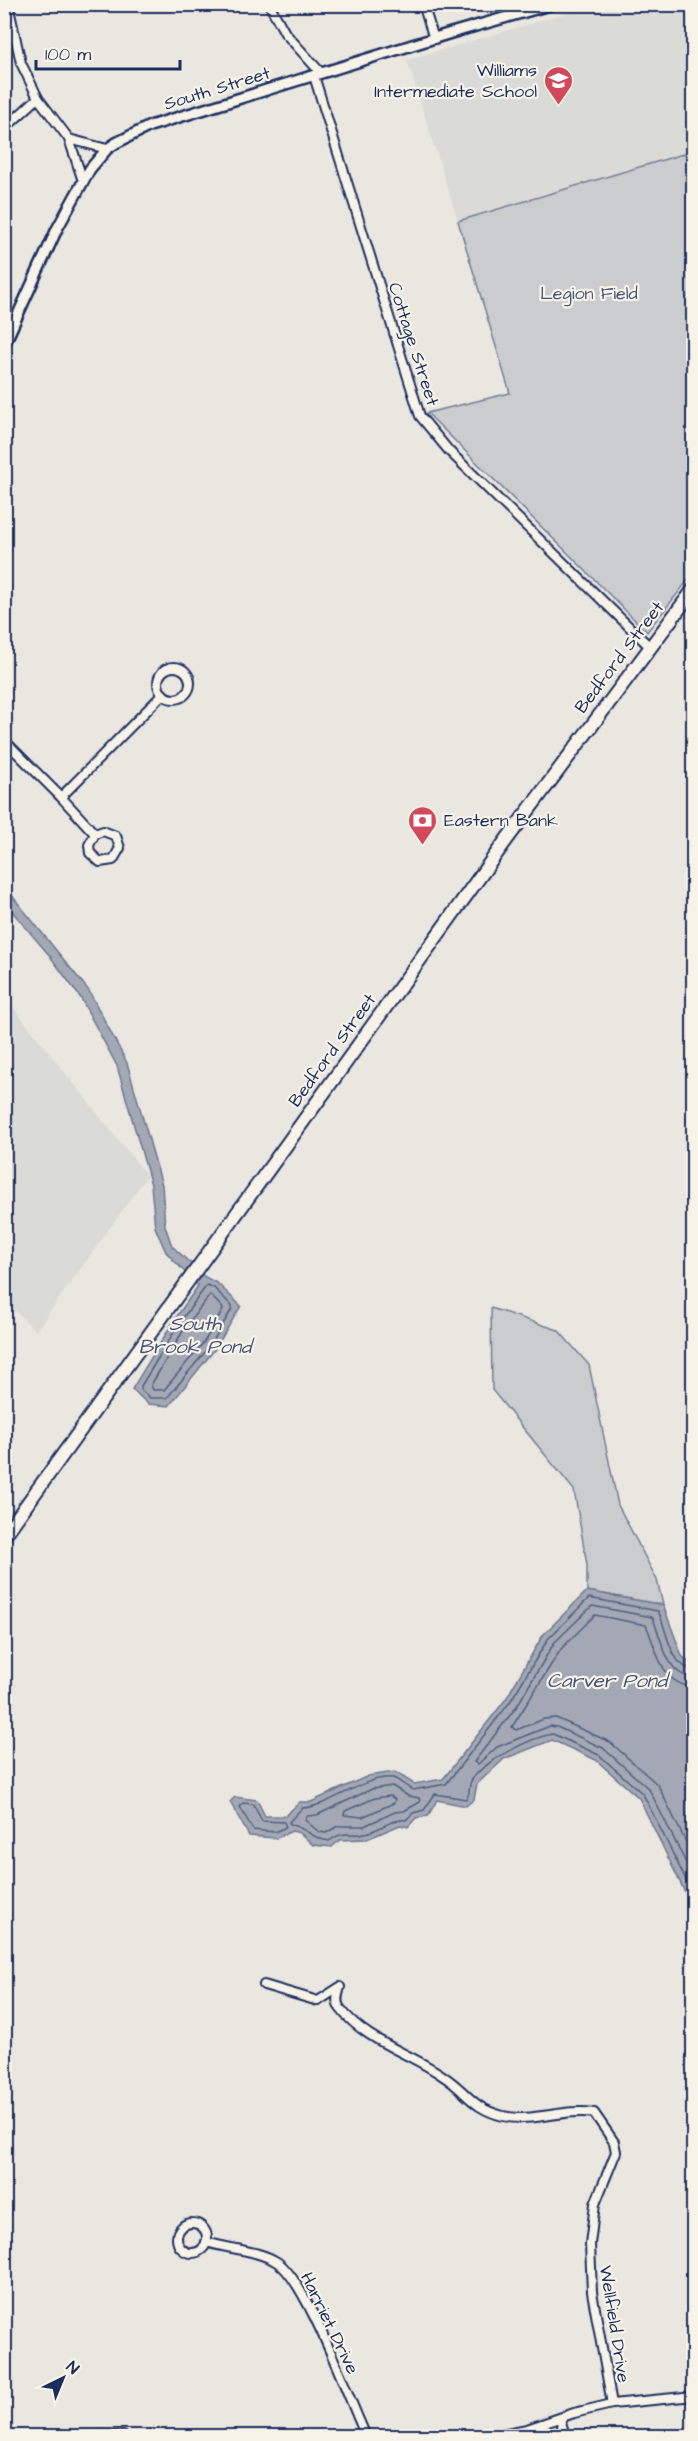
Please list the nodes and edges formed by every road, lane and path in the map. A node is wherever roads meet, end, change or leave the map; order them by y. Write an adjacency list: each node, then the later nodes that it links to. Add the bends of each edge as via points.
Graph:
1 (8, 4): 7 (street, via 21,63)
2 (269, 4): 6 (street, via 285,33)
3 (423, 4): 5 (street)
4 (553, 4): 5 (street, South Street)
5 (434, 39): 6 (street, South Street)
6 (318, 74): 10 (street, South Street, via 150,126); 14 (street, Cottage Street, via 420,416 449,451)
7 (38, 98): 8 (street); 9 (street)
8 (4, 129)
9 (69, 139): 10 (street); 11 (street)
10 (107, 149): 11 (street, South Street)
11 (83, 181): 12 (street, South Street)
12 (4, 345)
13 (693, 589): 14 (main road, Bedford Street)
14 (649, 646): 19 (main road, Bedford Street)
15 (163, 694): 15 (street, via 158,683 162,672 173,667 184,670 190,680 186,694 176,699); 17 (street)
16 (4, 740): 17 (street)
17 (61, 797): 18 (street)
18 (95, 834): 18 (street, via 103,831 116,836 120,848 113,860 100,862 90,854 88,845)
19 (4, 1536)
20 (264, 1985): 23 (street, Wellfield Drive, via 318,2001 340,1987 338,2007 362,2029 444,2077 474,2105 488,2112 507,2117 594,2113 614,2142 616,2152 595,2204 590,2244 592,2292)
21 (206, 2242): 21 (street, Harriet Drive, via 199,2252 187,2253 178,2244 177,2236 183,2226 194,2224 204,2230); 27 (street, Harriet Drive, via 270,2258 290,2274)
22 (693, 2396): 23 (street)
23 (612, 2404): 24 (street)
24 (560, 2418): 28 (street); 29 (street)
25 (98, 2436): 26 (street)
26 (123, 2436)
27 (366, 2436)
28 (491, 2436)
29 (565, 2436)

